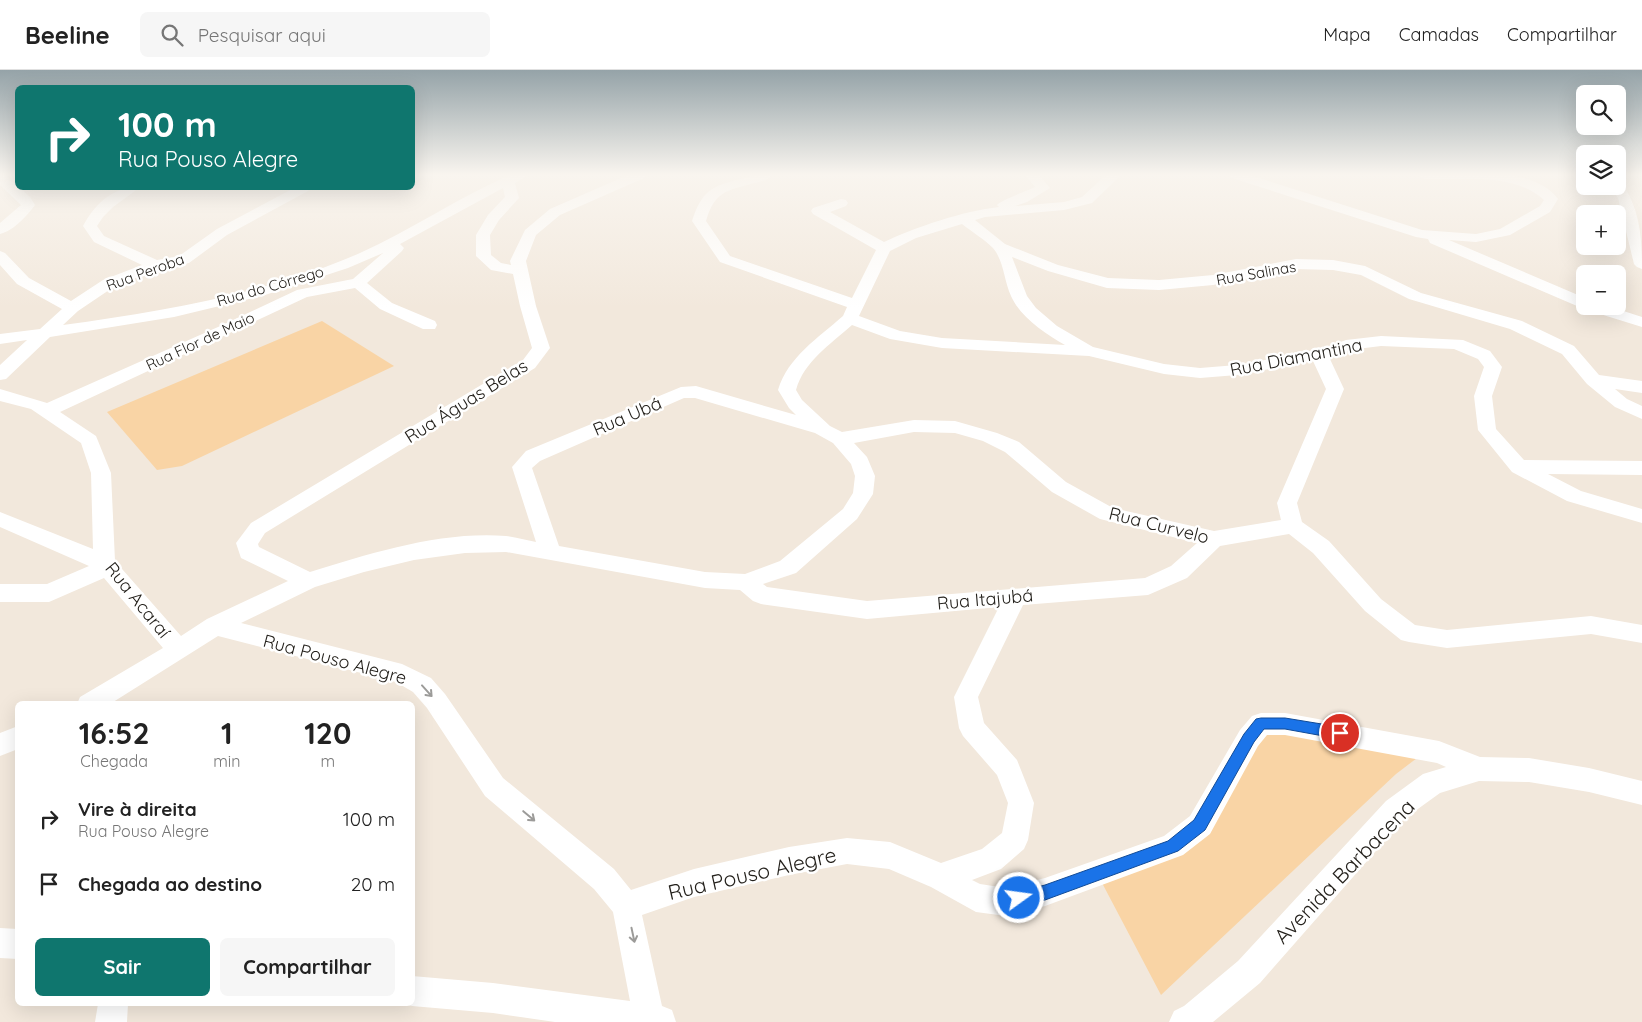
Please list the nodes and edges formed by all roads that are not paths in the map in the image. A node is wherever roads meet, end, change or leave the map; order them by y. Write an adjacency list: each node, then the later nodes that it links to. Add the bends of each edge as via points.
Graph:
1 (14, 219): 14 (street)
2 (93, 219): 20 (street, via 90,226 99,239)
3 (245, 219): 20 (street, Rua Peroba, via 184,260)
4 (436, 219): 13 (street, Rua do Córrego)
5 (492, 219): 21 (street, via 483,235 484,256 496,268)
6 (546, 219): 21 (street, Rua Águas Belas, via 530,233 518,261)
7 (699, 219): 25 (street, Rua Diamantina, via 725,259)
8 (833, 219): 17 (street)
9 (1376, 219): 15 (street)
10 (1527, 219): 15 (street, via 1505,232 1476,238)
11 (1631, 219): 19 (street)
12 (964, 220): 16 (street, Rua Salinas); 17 (street, via 911,235)
13 (418, 229): 22 (street); 29 (street, Rua do Córrego, via 343,265 277,287 137,319)
14 (0, 230)
15 (1421, 234): 23 (street)
16 (1000, 247): 31 (street, via 1019,296 1030,311 1051,330); 34 (street, Rua Salinas, via 1053,268 1107,283 1158,285 1213,280 1296,264 1333,265 1365,271 1415,296 1516,325 1568,350)
17 (884, 248): 25 (street)
18 (0, 256): 24 (street, via 22,280)
19 (1642, 264)
20 (155, 265): 24 (street, Rua Peroba, via 109,283)
21 (520, 271): 48 (street, Rua Águas Belas, via 540,348 529,364 258,528 247,543 249,552)
22 (358, 282): 28 (street, via 386,306); 37 (street, Rua Flor de Maio, via 303,292)
23 (1576, 300)
24 (72, 308): 29 (street, Rua Peroba)
25 (853, 311): 31 (street, Rua Diamantina, via 896,335 942,343); 39 (street, via 800,363 787,390 795,404)
26 (1619, 315): 27 (street)
27 (1642, 322)
28 (429, 325)
29 (43, 333): 30 (street, Rua do Córrego); 33 (street, Rua Peroba)
30 (0, 339)
31 (1088, 351): 32 (street, Rua Diamantina, via 1164,369 1200,373)
32 (1319, 355): 40 (street, Rua Diamantina, via 1346,345 1381,341 1457,344 1484,355 1493,367 1483,396 1487,430); 44 (street, via 1334,389 1287,503)
33 (0, 375)
34 (1593, 380): 35 (street); 38 (street, Rua Salinas, via 1621,403)
35 (1642, 387)
36 (0, 395): 37 (street, Rua Acaraí, via 37,405)
37 (46, 411): 47 (street, Rua Acaraí, via 89,440 101,473)
38 (1642, 413)
39 (832, 434): 45 (street, Rua Curvelo, via 914,426 955,427 1012,447 1059,487 1107,514); 46 (street, Rua Ubá, via 696,392 681,393 533,456 522,467); 49 (street, via 860,462 866,476 863,494 850,514 788,567)
40 (1519, 467): 41 (street); 42 (street, Rua Diamantina, via 1574,496)
41 (1642, 468)
42 (1642, 516)
43 (0, 519): 47 (street)
44 (1293, 526): 45 (street, Rua Curvelo); 53 (street, via 1321,547 1373,605 1409,633 1447,639 1591,625)
45 (1214, 539): 51 (street, Rua Itajubá, via 1179,572 1148,586)
46 (550, 551): 48 (street, via 506,544 465,545 414,552); 49 (street, via 704,580)
47 (106, 565): 50 (street, via 50,593); 54 (street, Rua Acaraí)
48 (308, 581): 52 (street)
49 (745, 582): 51 (street, Rua Itajubá, via 761,595 867,610)
50 (0, 592)
51 (1016, 596): 60 (street, via 966,698 972,728 1008,768 1020,803 1014,840 992,859)
52 (215, 626): 54 (street); 61 (street, Rua Pouso Alegre, one-way to 61, via 402,674 422,685 494,787 604,879)
53 (1642, 634)
54 (179, 650): 55 (street)
55 (94, 701)
56 (15, 738): 57 (street)
57 (0, 745)
58 (1479, 769): 59 (street, Avenida Barbacena, via 1529,770); 60 (street, Rua Pouso Alegre, via 1439,752 1285,724 1261,724 1249,738 1200,825 1173,846 1045,892 1006,902 976,898); 68 (street, Avenida Barbacena, via 1432,782 1395,810 1249,972)
59 (1642, 793)
60 (941, 878): 61 (street, Rua Pouso Alegre, via 890,856 847,851 694,883)
61 (626, 906): 66 (street, Rua Pouso Alegre, one-way to 66)
62 (0, 943): 63 (street)
63 (15, 944)
64 (415, 991): 66 (street, via 493,998)
65 (113, 1006): 67 (street)
66 (655, 1021)
67 (111, 1022)
68 (1185, 1022)

